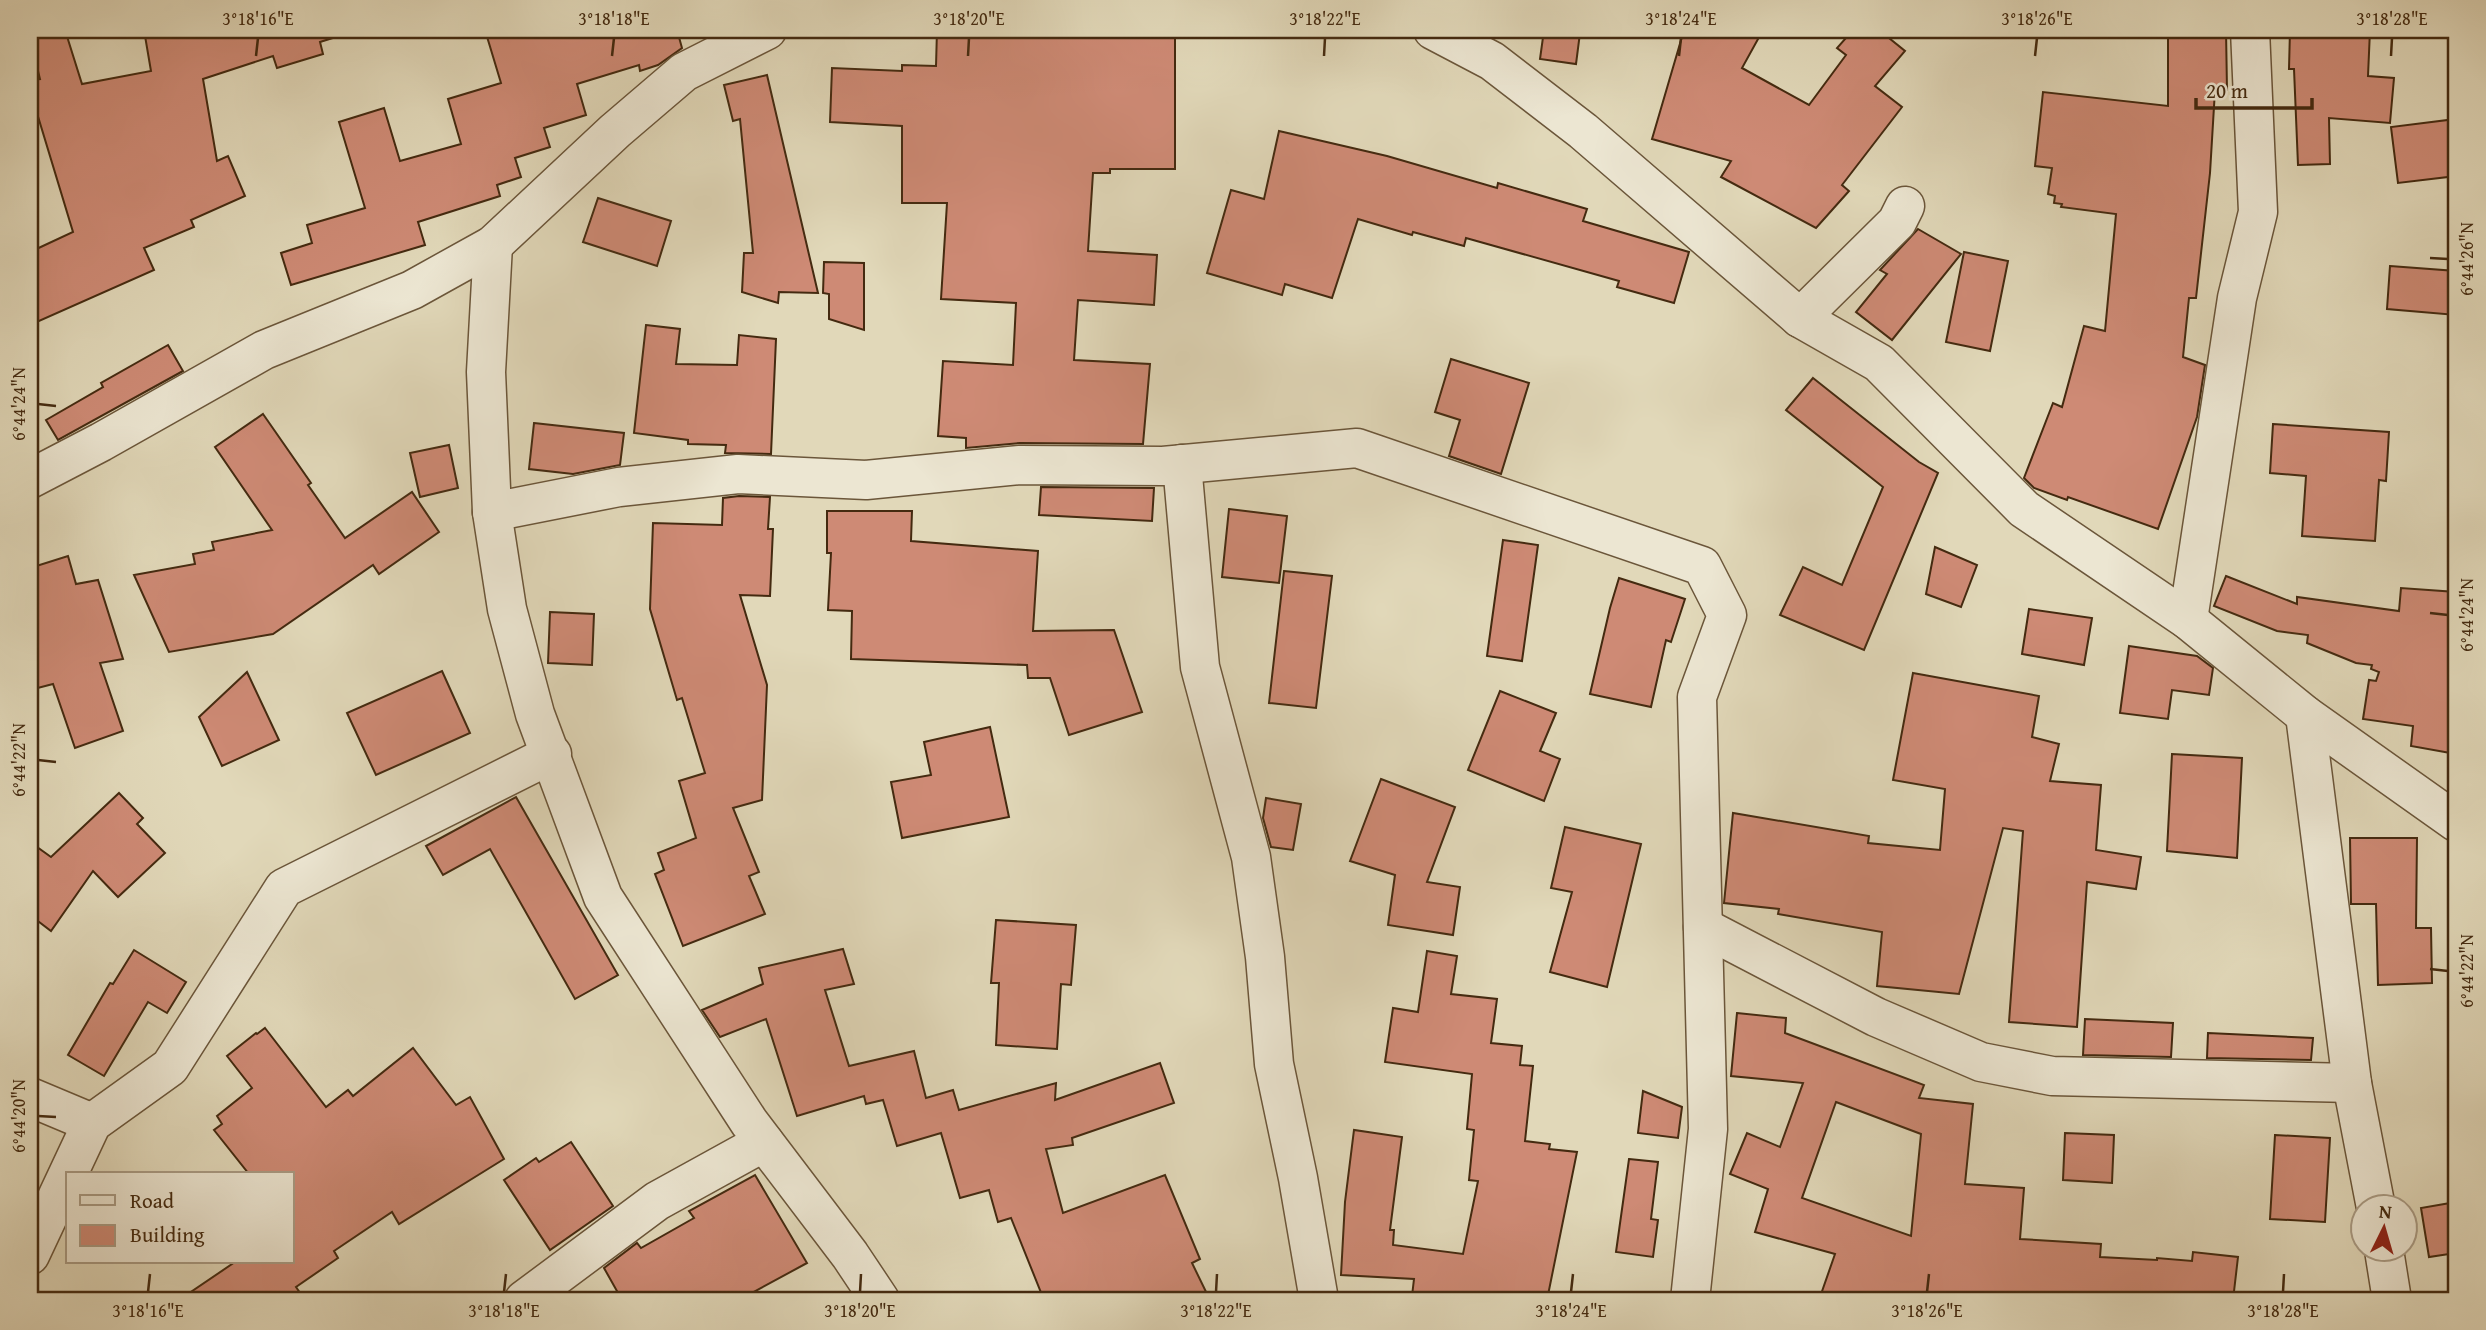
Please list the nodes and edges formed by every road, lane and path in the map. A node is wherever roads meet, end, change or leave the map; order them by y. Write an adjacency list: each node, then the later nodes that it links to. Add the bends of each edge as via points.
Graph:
1 (765, 30): 5 (street, via 684,72)
2 (1433, 30): 6 (street, via 1492,61 1583,131)
3 (2250, 30): 10 (street, via 2258,212 2237,298)
4 (1905, 206): 6 (street, via 1898,222)
5 (493, 245): 8 (street, via 412,290 264,350); 9 (street, via 486,372)
6 (1800, 318): 10 (street, via 1879,363 2024,509)
7 (1182, 464): 9 (street, via 1020,464 866,480 738,474 619,487); 14 (street, via 1357,448 1702,566 1727,615 1697,697); 26 (street, via 1200,667 1251,857 1274,1064)
8 (30, 479)
9 (492, 512): 12 (street, via 508,609 535,714)
10 (2188, 621): 11 (street)
11 (2305, 715): 13 (street); 15 (street)
12 (552, 754): 17 (street, via 284,888 170,1067); 18 (street, via 603,898)
13 (2456, 822)
14 (1703, 926): 15 (street, via 1876,1017 1981,1062 2052,1076); 27 (street, via 1708,1129)
15 (2352, 1083): 21 (street)
16 (30, 1097): 17 (street)
17 (92, 1123): 19 (street)
18 (764, 1142): 24 (street, via 657,1201); 25 (street)
19 (69, 1172)
20 (66, 1178): 22 (street)
21 (2373, 1194)
22 (30, 1255)
23 (2386, 1264): 28 (street)
24 (524, 1300)
25 (880, 1300)
26 (1319, 1300)
27 (1690, 1300)
28 (2392, 1300)

